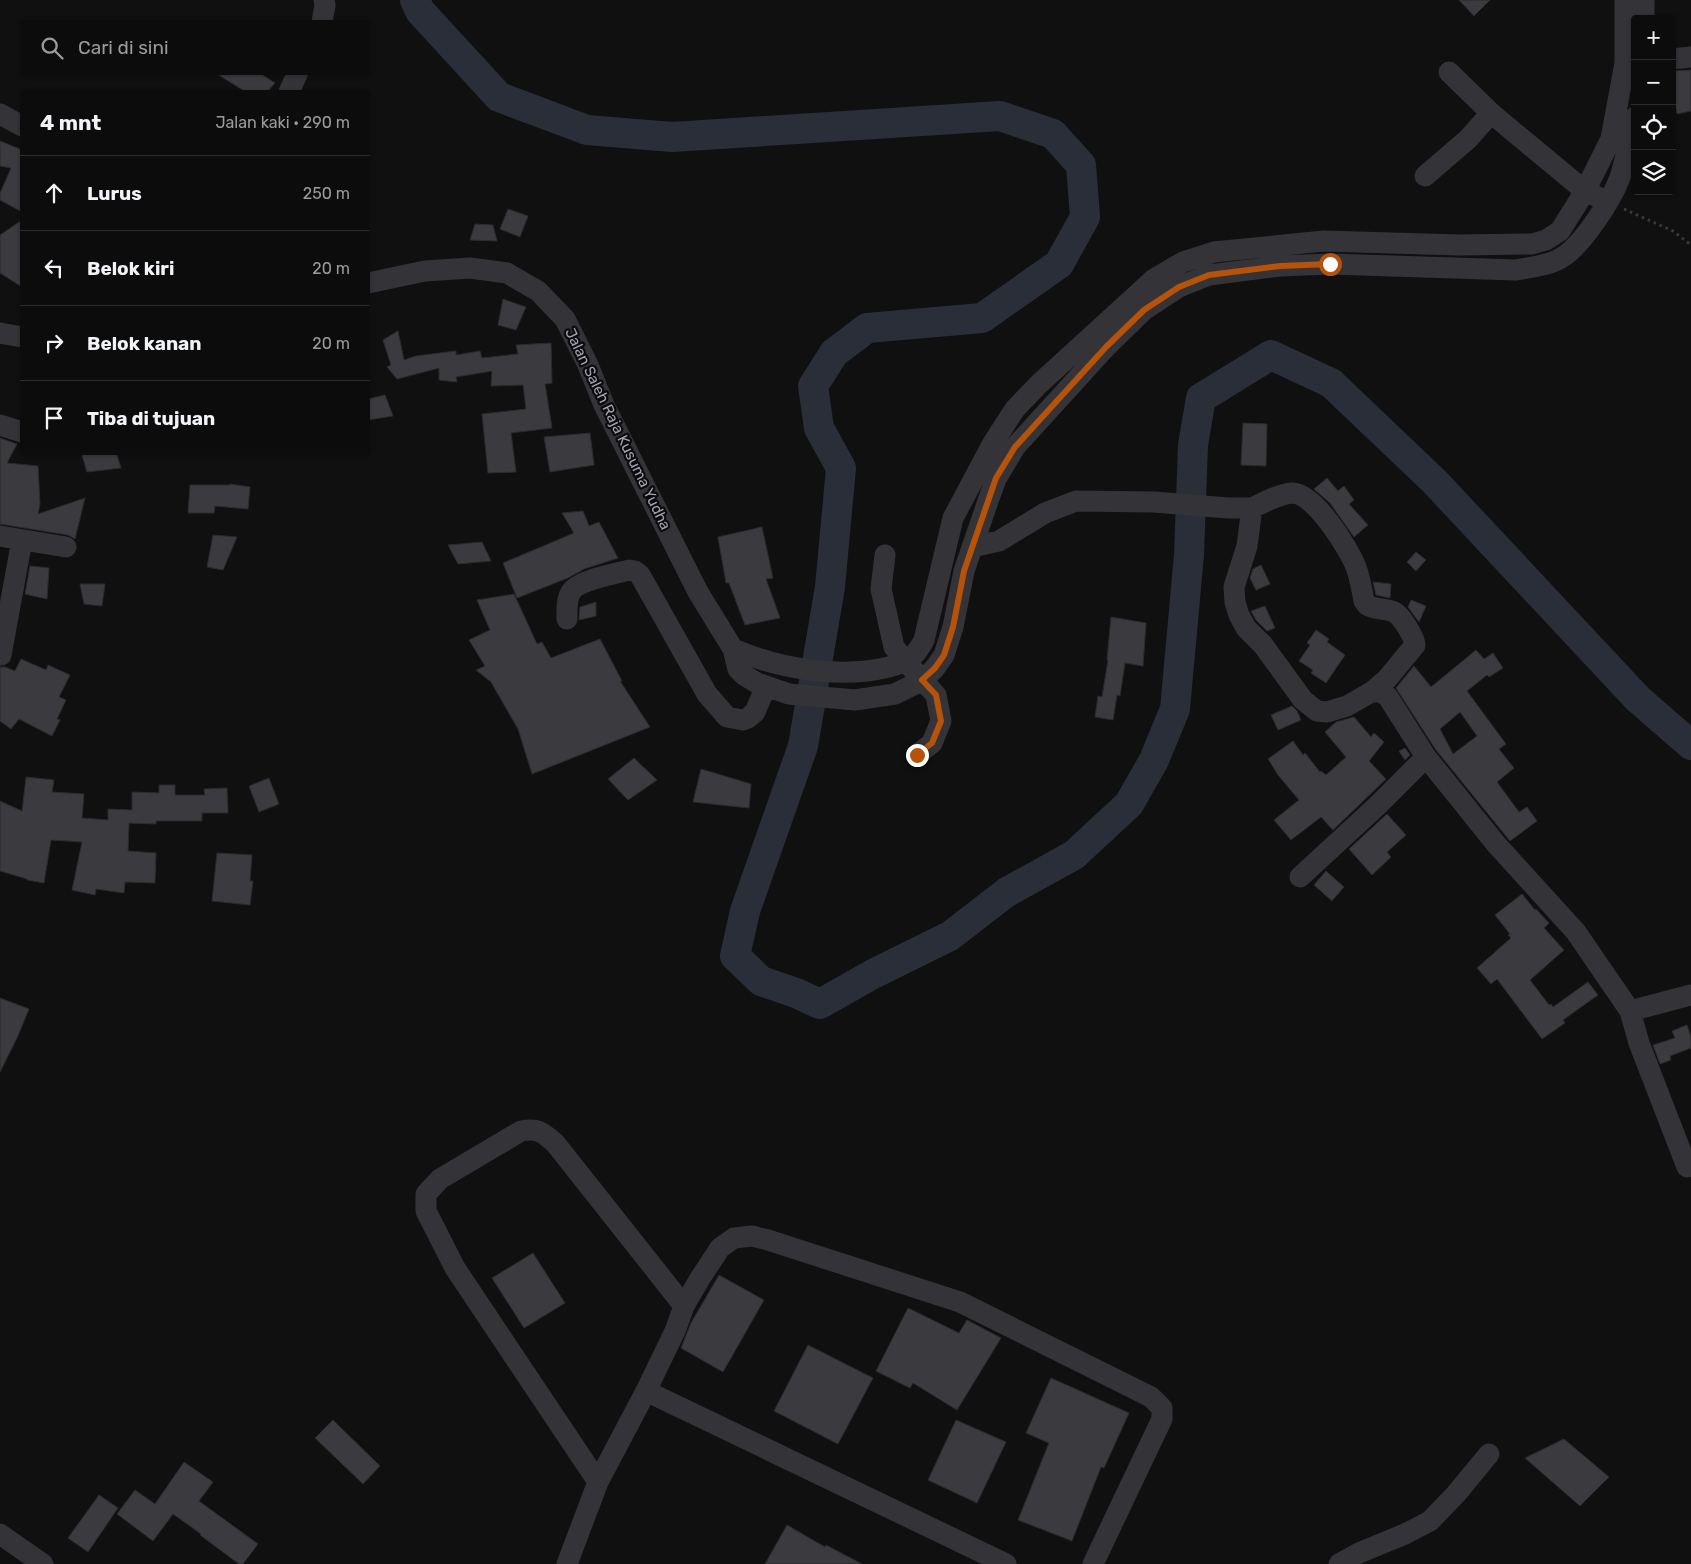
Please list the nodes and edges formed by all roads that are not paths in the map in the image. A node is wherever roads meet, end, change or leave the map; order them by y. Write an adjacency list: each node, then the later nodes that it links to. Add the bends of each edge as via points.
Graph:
1 (324, 0): 5 (street)
2 (1625, 0): 16 (street, via 1626,63 1611,139)
3 (1644, 0): 4 (street)
4 (1644, 15)
5 (322, 20)
6 (1691, 57): 7 (street)
7 (1676, 59)
8 (1450, 72): 11 (street)
9 (296, 75): 10 (street)
10 (289, 90)
11 (1491, 113): 15 (street, via 1468,139); 16 (street)
12 (0, 114): 13 (street)
13 (20, 125)
14 (1631, 134): 17 (street, Jalan Saleh Raja Kusuma Yudha, via 1621,176)
15 (1425, 176)
16 (1585, 191): 17 (street); 32 (street, via 1560,231 1532,244 1459,246 1324,240 1214,252 1183,262 1154,279 1040,384 1004,426 953,518 924,640)
17 (1608, 202): 27 (street, Jalan Saleh Raja Kusuma Yudha, via 1579,243 1561,258 1537,267 1516,270 1330,264 1280,266 1209,275 1179,287 1144,310 1106,347 1015,447 996,478)
18 (370, 282): 30 (street, Jalan Saleh Raja Kusuma Yudha, via 425,271 470,268 507,273 538,291 565,319 604,405 698,592)
19 (0, 333): 20 (street)
20 (20, 337)
21 (0, 425): 22 (street)
22 (20, 431)
23 (1252, 508): 27 (street, via 1076,500 999,541); 35 (street, via 1247,546 1234,587 1235,602 1246,628 1263,645 1303,700 1317,711 1328,712 1347,706); 35 (street, via 1293,493 1312,502 1351,557 1364,601 1367,605 1396,612 1410,633 1415,645)
24 (0, 536): 25 (street)
25 (22, 540): 26 (street); 31 (street)
26 (66, 547)
27 (972, 548): 33 (street, Jalan Saleh Raja Kusuma Yudha, via 944,655)
28 (885, 555): 32 (street, via 881,589 894,647)
29 (568, 619): 34 (street, via 567,601 580,584 635,571 707,694 727,717 748,718 755,712)
30 (733, 649): 32 (street, via 800,668 854,672); 34 (street, Jalan Saleh Raja Kusuma Yudha, via 738,669)
31 (1, 655)
32 (906, 662): 33 (street)
33 (922, 680): 34 (street, Jalan Saleh Raja Kusuma Yudha, via 895,694 856,700 789,694); 36 (street, via 936,695 941,721 932,743)
34 (766, 686)
35 (1373, 691): 37 (street, via 1388,697)
36 (917, 755)
37 (1426, 757): 38 (street); 40 (street, via 1496,844 1576,932)
38 (1300, 877)
39 (1691, 995): 40 (street)
40 (1630, 1011): 41 (street, via 1638,1043)
41 (1688, 1167)
42 (684, 1306): 43 (street); 45 (street, via 555,1143 542,1131 521,1131 440,1178 426,1194 426,1211 455,1268); 50 (street, via 720,1248 734,1238 752,1236 960,1302 1151,1397 1162,1408 1162,1419)
43 (646, 1391): 45 (street); 49 (street)
44 (1489, 1454): 51 (street, via 1430,1521)
45 (598, 1482): 48 (street)
46 (0, 1534): 47 (street)
47 (43, 1564)
48 (567, 1564)
49 (1006, 1564)
50 (1093, 1564)
51 (1340, 1564)

